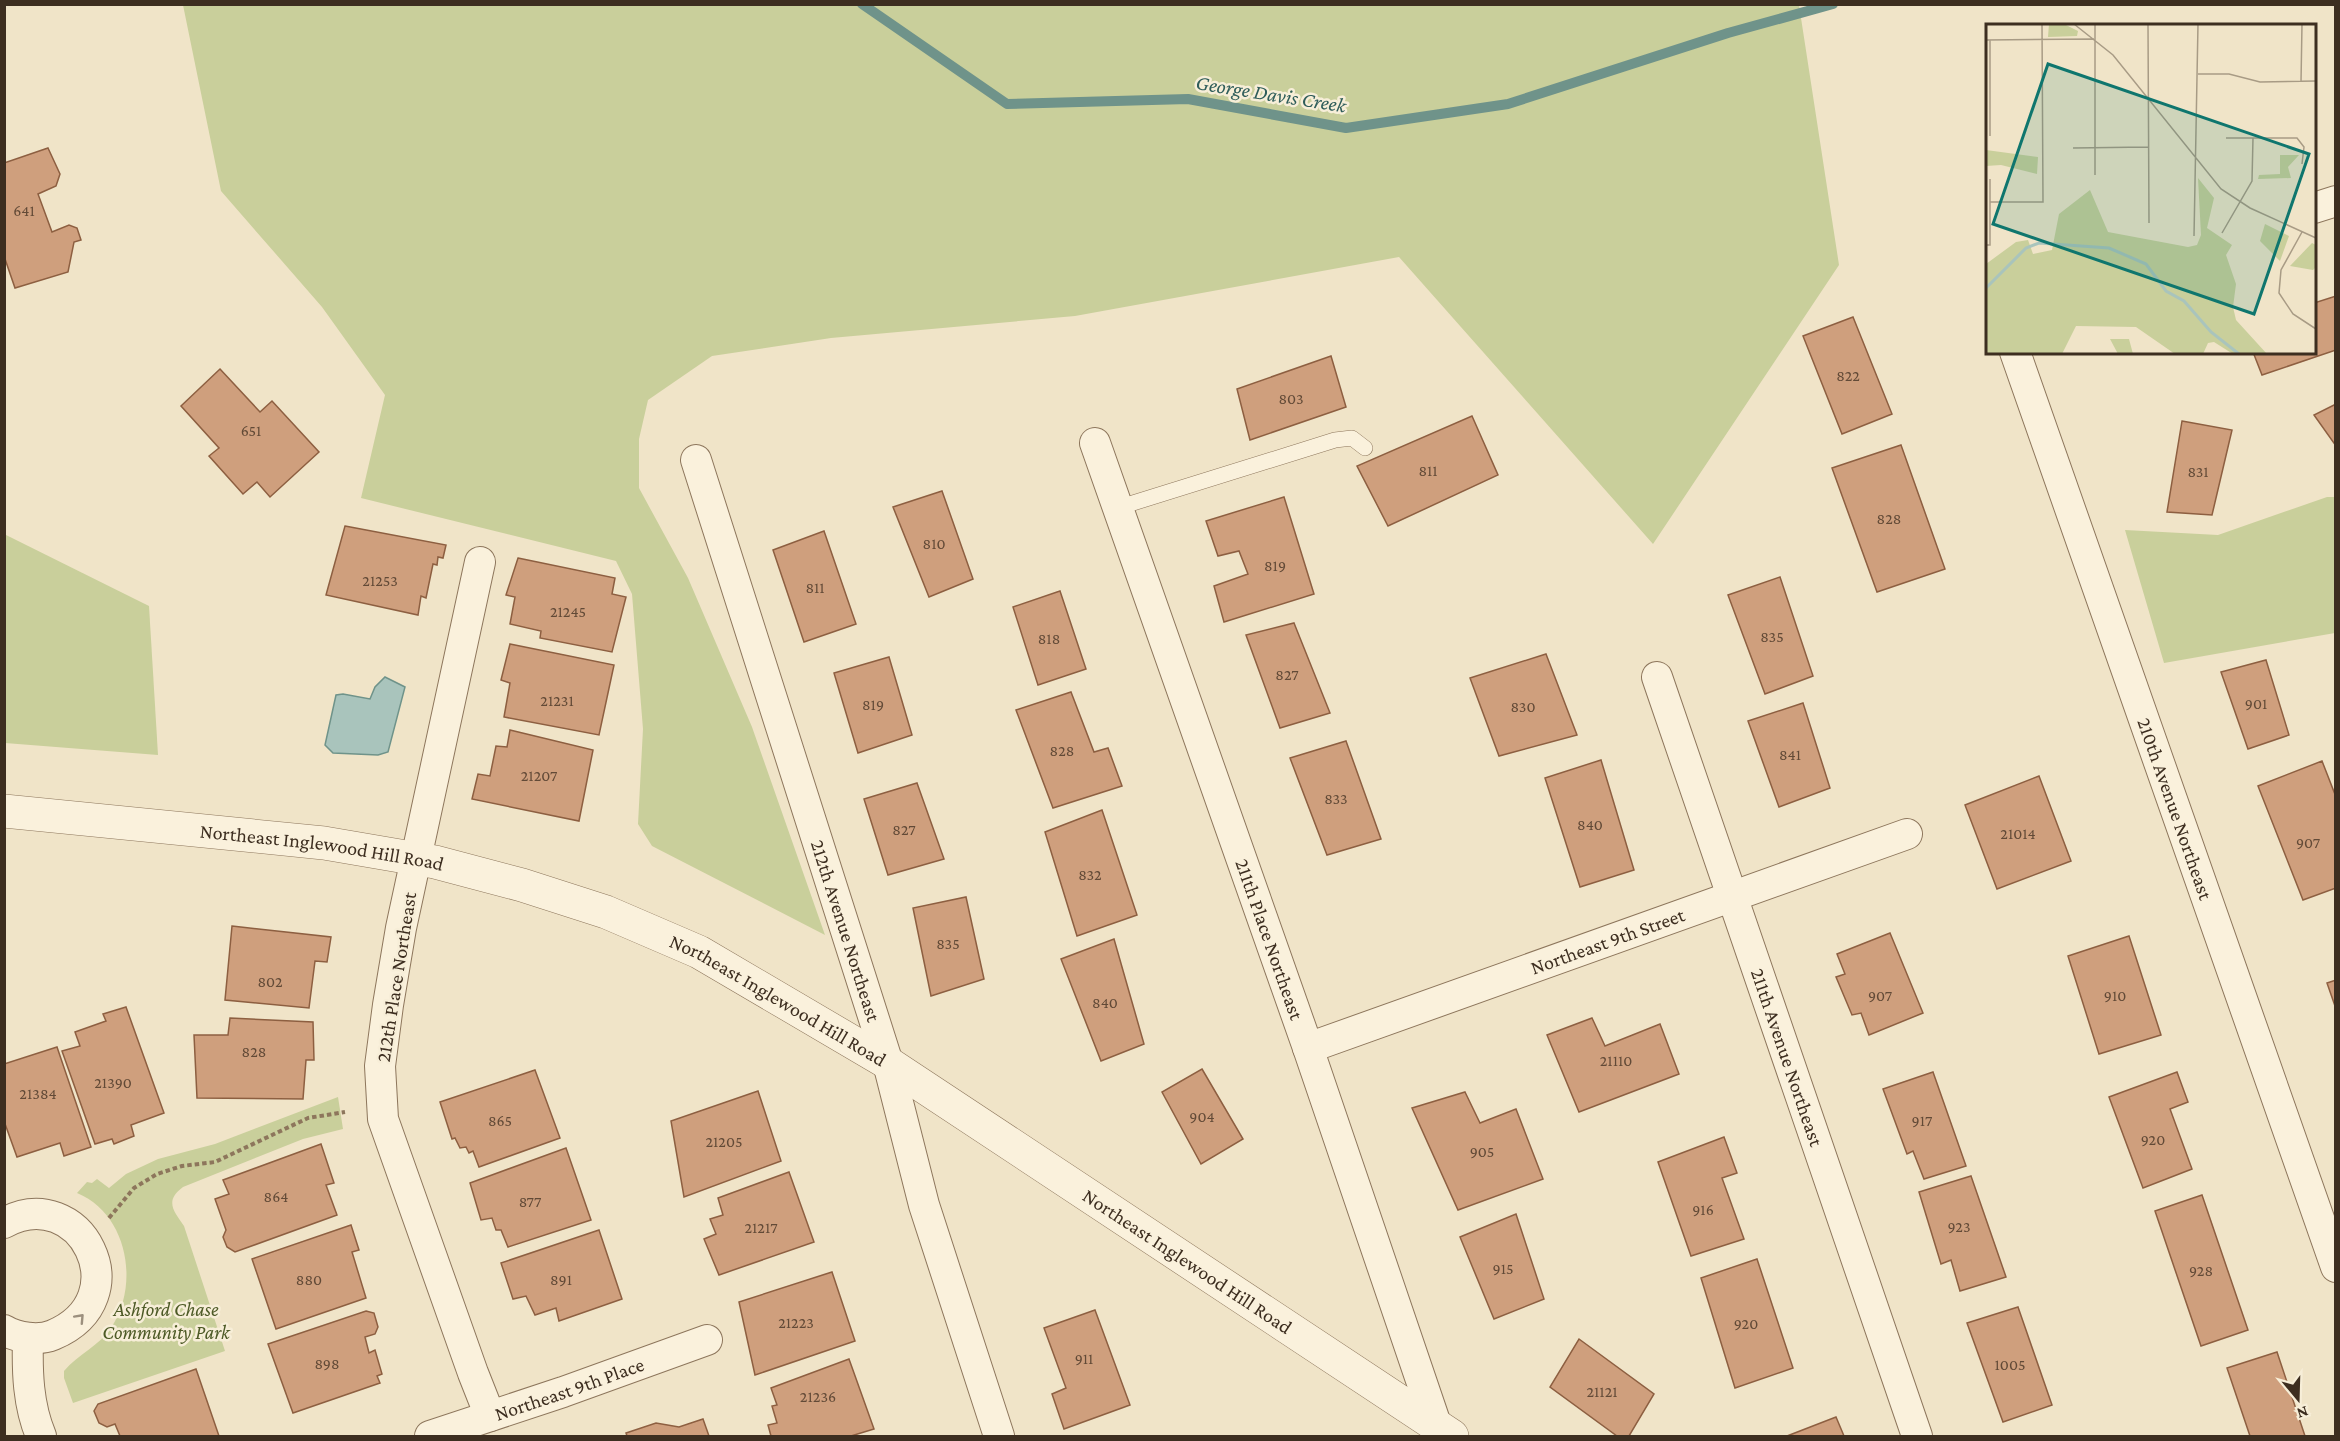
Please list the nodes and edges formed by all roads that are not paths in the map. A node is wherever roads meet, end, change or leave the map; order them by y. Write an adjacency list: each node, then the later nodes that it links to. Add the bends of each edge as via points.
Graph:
1 (2336, 201): 2 (street)
2 (2316, 207)
3 (2016, 354): 17 (street, 210th Avenue Northeast)
4 (1095, 443): 7 (street, 211th Place Northeast)
5 (1365, 448): 7 (lane, via 1352,438 1335,440)
6 (696, 460): 15 (street, 212th Avenue Northeast)
7 (1118, 508): 14 (street, 211th Place Northeast)
8 (480, 562): 12 (street, 212th Place Northeast)
9 (1657, 677): 13 (street, 211th Avenue Northeast)
10 (4, 811): 12 (street, Northeast Inglewood Hill Road, via 324,843)
11 (1907, 834): 13 (street, Northeast 9th Street)
12 (417, 859): 15 (street, Northeast Inglewood Hill Road, via 522,885 595,909 689,948); 20 (street, 212th Place Northeast, via 401,928 380,1066 383,1119)
13 (1732, 896): 14 (street, Northeast 9th Street); 25 (street, 211th Avenue Northeast)
14 (1308, 1048): 21 (street, 211th Place Northeast)
15 (888, 1063): 21 (street, Northeast Inglewood Hill Road); 24 (street, 212th Avenue Northeast, via 924,1205)
16 (4, 1223): 18 (street, one-way to 16, via 49,1337 83,1317 93,1299 97,1280 95,1260 87,1242 73,1227 55,1217 35,1214)
17 (2336, 1267)
18 (16, 1334): 22 (street)
19 (707, 1340): 20 (street, Northeast 9th Place)
20 (490, 1416): 23 (street, Northeast 9th Place)
21 (1443, 1433)
22 (41, 1437)
23 (430, 1437)
24 (999, 1437)
25 (1917, 1437)

